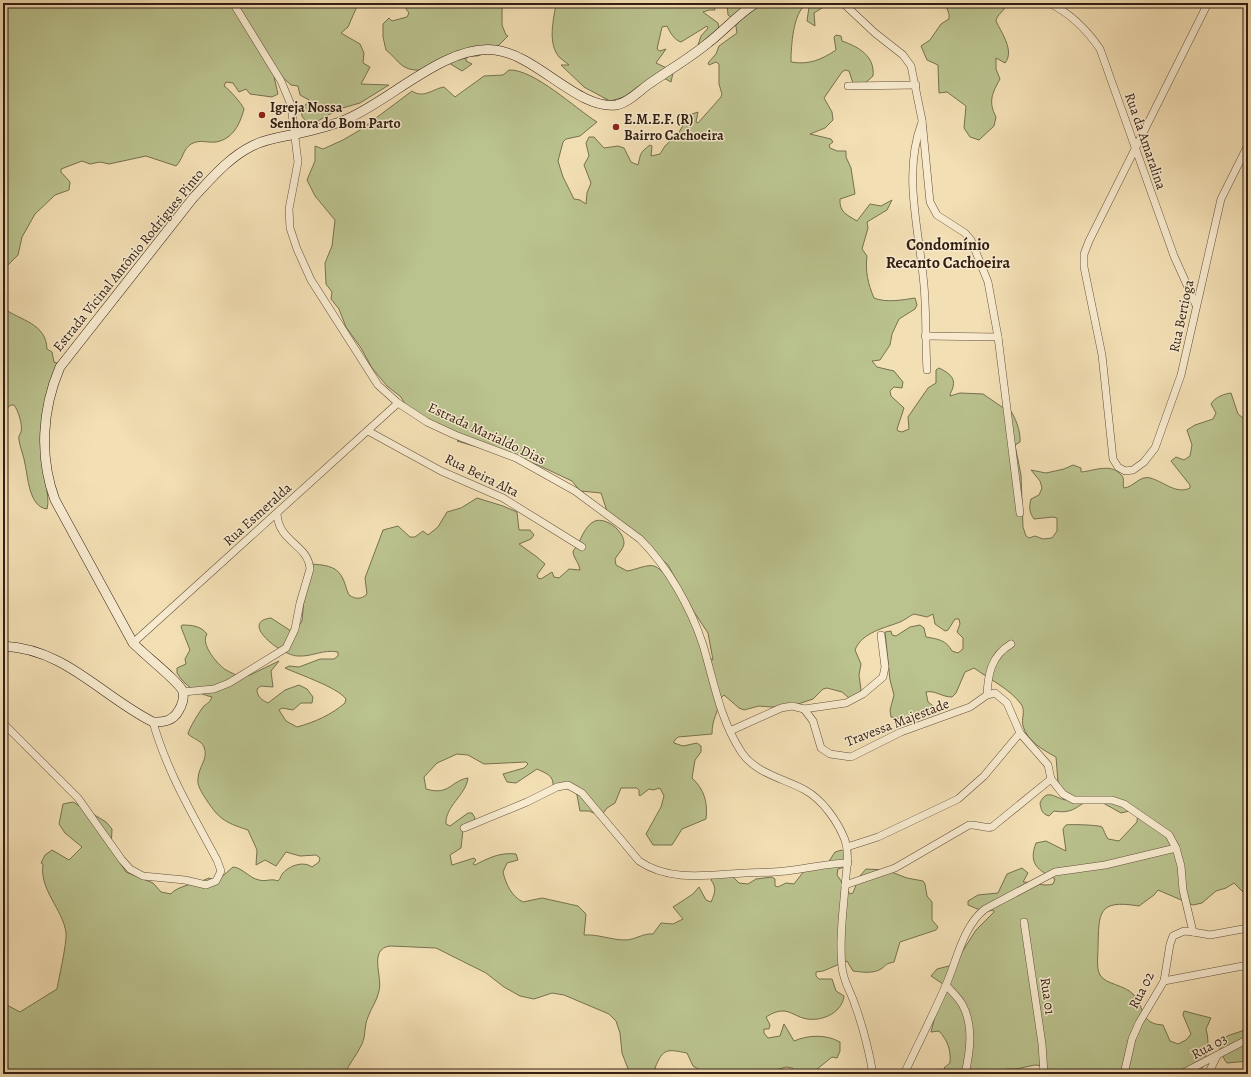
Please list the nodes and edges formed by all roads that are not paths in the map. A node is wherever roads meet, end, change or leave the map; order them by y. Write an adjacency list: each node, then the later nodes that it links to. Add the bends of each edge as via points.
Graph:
1 (233, 3): 10 (street, Estrada Marialdo Dias, via 281,81 291,105)
2 (756, 3): 10 (street, Estrada Vicinal Antônio Rodrigues Pinto, via 693,54 631,98 616,105 583,97 528,61 510,53 474,50 456,55 349,118 324,128)
3 (845, 3): 7 (street, via 875,33 903,55 910,66)
4 (1049, 3): 6 (street, Rua da Amaralina)
5 (1208, 3): 12 (street)
6 (1060, 6): 12 (street, Rua da Amaralina, via 1088,32 1100,49)
7 (916, 85): 8 (street); 9 (street)
8 (848, 86)
9 (922, 120): 14 (street, via 913,155 913,200 924,277); 15 (street, via 930,202 937,215 965,232 971,240 988,282)
10 (294, 134): 17 (street, Estrada Marialdo Dias, via 298,162 289,209 290,228 297,249 311,280 352,342 363,364 378,385); 23 (street, Estrada Vicinal Antônio Rodrigues Pinto, via 253,145 217,172 193,198 87,331 60,367 52,386 46,412 44,443 48,483)
11 (1248, 145): 13 (street, Rua Bertioga, via 1221,199)
12 (1135, 149): 13 (street, Rua da Amaralina, via 1174,256); 13 (street, Rua Bertioga, via 1084,254 1084,267 1102,355 1113,459 1118,467 1126,471 1133,470 1144,462 1155,448 1181,375)
13 (1196, 305)
14 (925, 336): 15 (street); 16 (street)
15 (998, 337): 19 (street)
16 (927, 370)
17 (398, 403): 18 (street, Rua Esmeralda); 31 (street, Estrada Marialdo Dias, via 441,428 539,470 575,491 645,544 684,599 694,620 720,710)
18 (368, 431): 20 (street, Rua Esmeralda); 21 (street, Rua Beira Alta, via 441,470 503,498)
19 (1020, 513)
20 (277, 514): 23 (street, Rua Esmeralda); 26 (street, via 280,529 305,554 310,569 291,640 280,653 229,682 214,689)
21 (582, 546)
22 (881, 635): 28 (street, via 885,667 880,681 846,703)
23 (133, 643): 26 (street, Estrada Vicinal Antônio Rodrigues Pinto, via 178,684)
24 (1011, 644): 27 (street, via 993,661 989,672)
25 (3, 646): 29 (street, via 21,647 69,666)
26 (183, 692): 29 (street, via 182,704 176,715 168,722)
27 (987, 695): 28 (street, Travessa Majestade, via 970,708 901,732 851,757 830,754 821,748 813,721); 32 (street, via 995,693 1007,704)
28 (804, 708): 31 (street, via 781,708)
29 (154, 722): 30 (street, via 161,751 221,871 220,876 211,884 143,876 130,869 78,798)
30 (3, 723)
31 (730, 731): 35 (street, Estrada Marialdo Dias, via 742,753 753,764 765,773 806,791 819,802 838,826)
32 (1020, 733): 33 (street, via 1048,765); 35 (street, via 984,776 958,799 878,837)
33 (1052, 779): 36 (street, via 1062,794 1074,800 1112,800 1124,804 1169,835); 38 (street, via 992,827 986,829 975,824 969,825 895,868)
34 (464, 828): 37 (street, via 557,787 568,785 582,793 639,861 662,873 677,876 720,875)
35 (847, 847): 37 (street, Estrada Marialdo Dias)
36 (1176, 848): 41 (street, via 1182,866 1187,912); 44 (street, via 1055,872 985,909 976,916 969,927)
37 (848, 863): 38 (street, Estrada Marialdo Dias)
38 (845, 885): 47 (street, Estrada Marialdo Dias, via 842,969 855,1005)
39 (1024, 922): 50 (street, Rua 01)
40 (1248, 928): 41 (street, via 1210,935)
41 (1193, 932): 43 (street, Rua 02, via 1184,931 1173,936)
42 (1248, 965): 43 (street)
43 (1164, 982): 51 (street, Rua 02, via 1132,1039)
44 (946, 985): 48 (street); 49 (street, via 962,1004 969,1025 970,1052)
45 (1248, 1039): 46 (street, Rua 03)
46 (1218, 1056): 52 (street, Rua 03); 53 (street)
47 (873, 1074)
48 (904, 1074)
49 (965, 1074)
50 (1044, 1074)
51 (1124, 1074)
52 (1181, 1074)
53 (1208, 1074)

